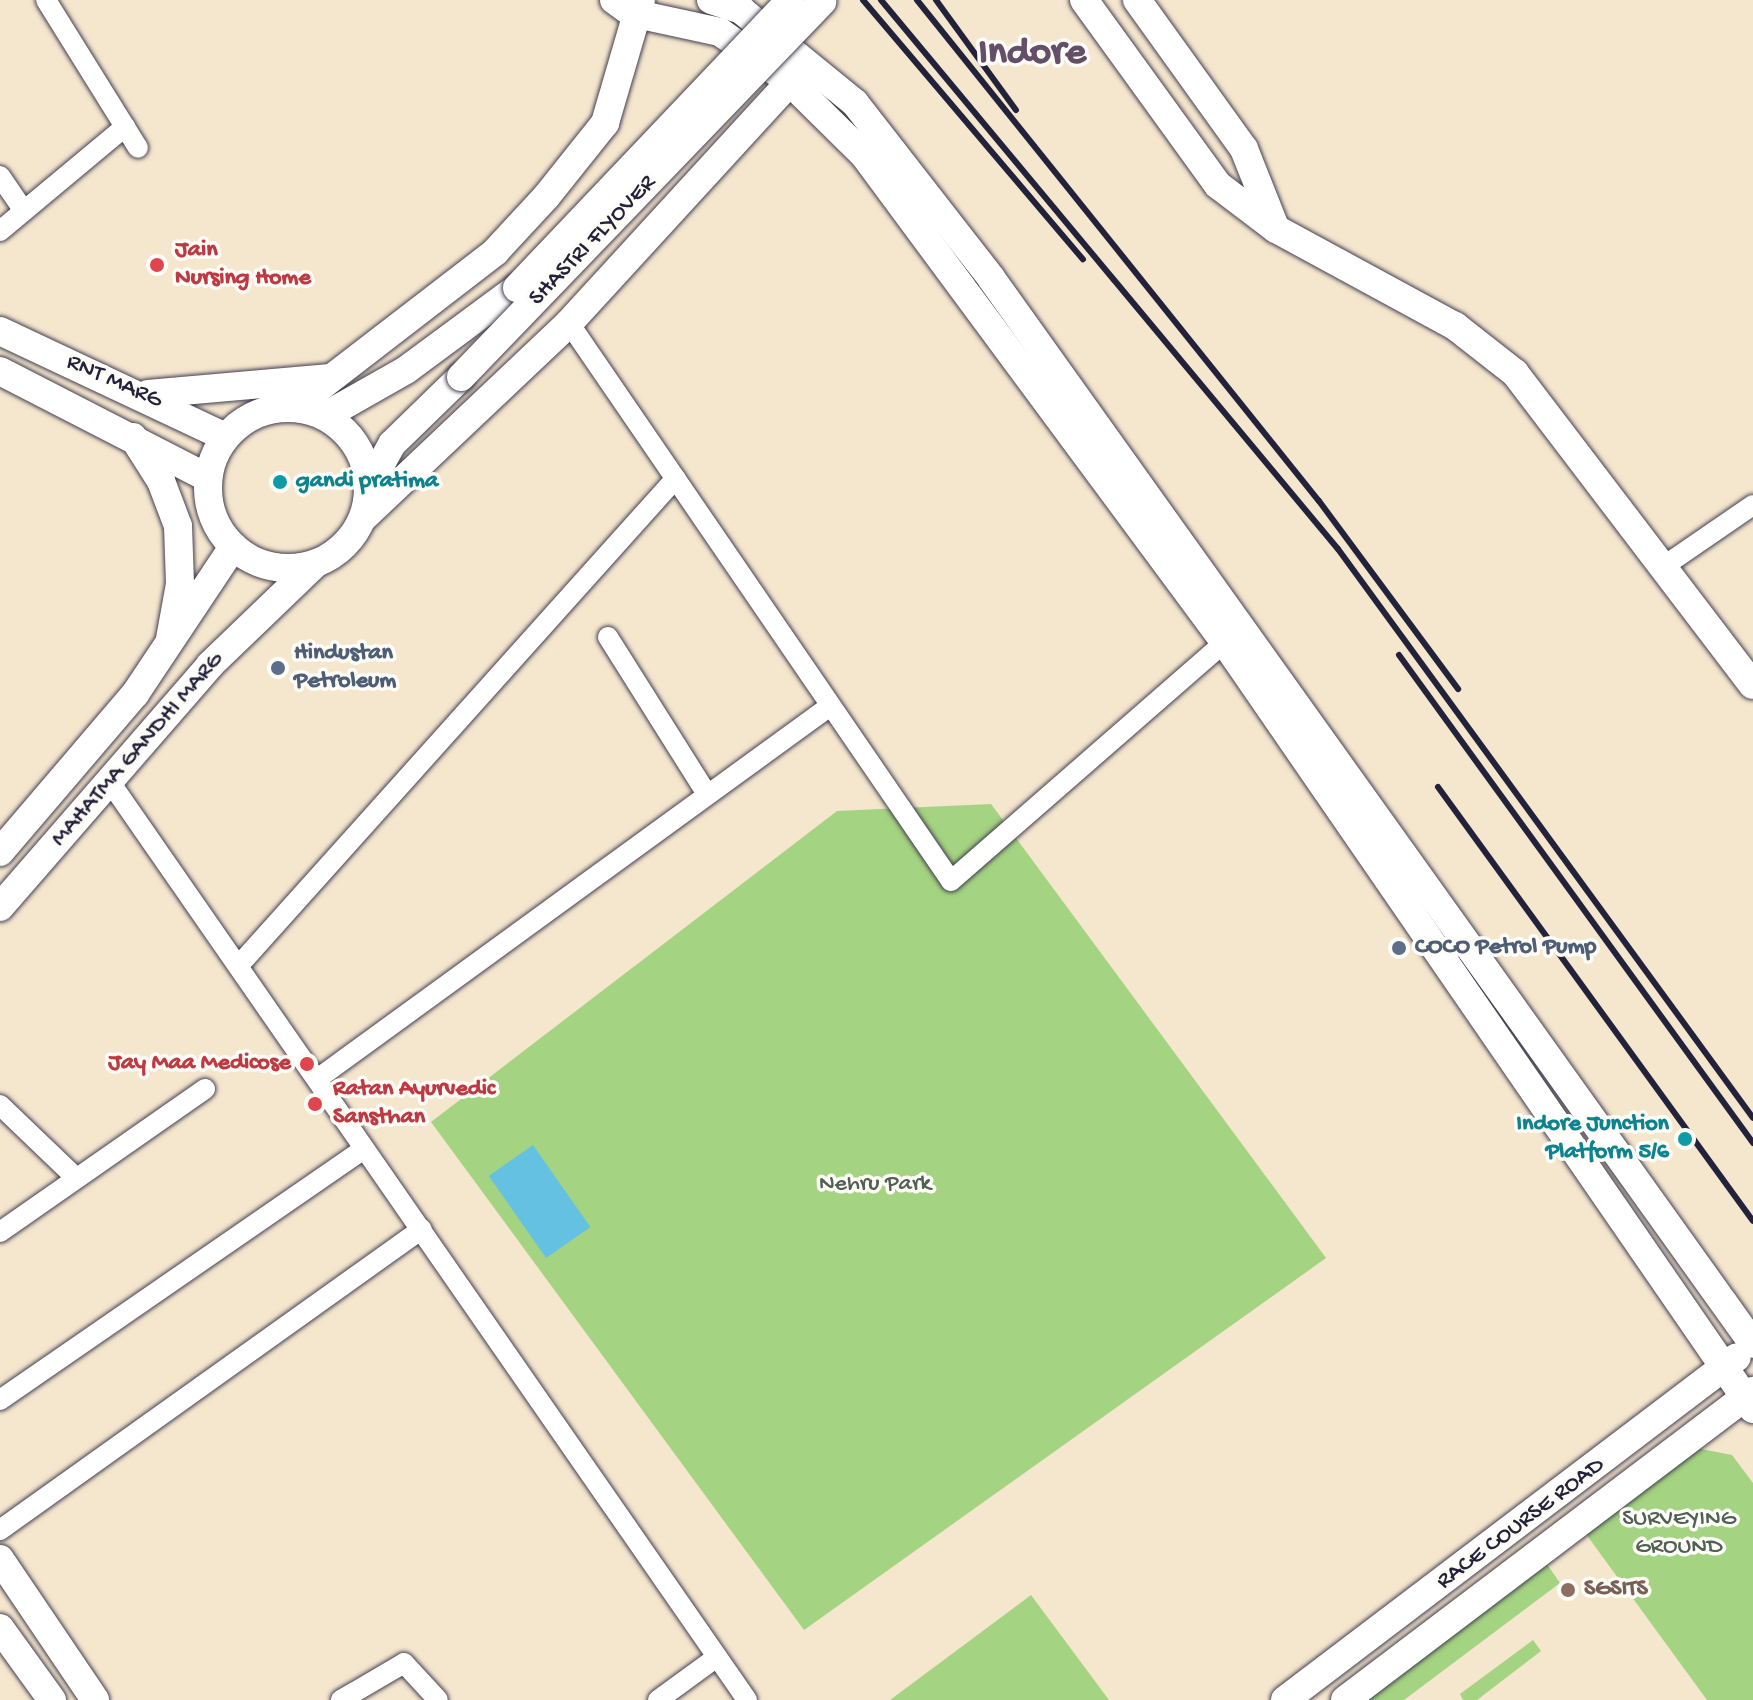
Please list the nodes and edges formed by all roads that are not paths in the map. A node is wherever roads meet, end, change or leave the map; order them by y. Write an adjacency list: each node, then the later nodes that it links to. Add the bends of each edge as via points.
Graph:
1 (46, 0): 10 (street)
2 (711, 0): 8 (street, via 741,10)
3 (790, 0): 23 (street, SHASTRI FLYOVER, bridge, via 517,288 437,347)
4 (824, 0): 28 (street, SHASTRI FLYOVER, bridge, via 392,444)
5 (1084, 0): 15 (street, via 1218,185)
6 (1137, 0): 15 (street, via 1244,149)
7 (629, 4): 9 (street, via 720,32); 20 (street, via 618,97 546,197 495,252)
8 (811, 60): 9 (street); 13 (street)
9 (789, 81): 13 (street); 17 (street)
10 (125, 127): 11 (street); 14 (street)
11 (138, 148)
12 (0, 176): 14 (street)
13 (901, 181): 34 (street)
14 (24, 211): 16 (street)
15 (1276, 229): 33 (street, via 1455,326 1515,373)
16 (0, 231)
17 (569, 323): 27 (street); 30 (street)
18 (0, 331): 21 (street, RNT MARG)
19 (0, 371): 24 (street, RNT MARG)
20 (334, 378): 21 (street); 22 (street)
21 (143, 394): 25 (street, RNT MARG)
22 (294, 407): 23 (street); 25 (street, via 264,410)
23 (325, 416): 28 (street, via 348,433)
24 (127, 430): 26 (street, RNT MARG); 36 (street, via 161,481 178,526 180,584)
25 (225, 437): 26 (street)
26 (208, 478): 31 (street, via 208,507)
27 (676, 478): 38 (street); 43 (street)
28 (369, 486): 30 (street)
29 (1753, 505): 33 (street)
30 (364, 517): 32 (street, via 347,544)
31 (233, 547): 32 (street, via 281,569); 36 (street, MAHATMA GANDHI MARG)
32 (315, 564): 39 (street, MAHATMA GANDHI MARG, via 210,665)
33 (1664, 566): 37 (street)
34 (1233, 634): 38 (street, via 951,881); 51 (street); 52 (street)
35 (608, 637): 40 (street)
36 (168, 647): 41 (street, MAHATMA GANDHI MARG)
37 (1753, 685)
38 (830, 706): 40 (street)
39 (110, 782): 42 (street, MAHATMA GANDHI MARG); 43 (street)
40 (707, 794): 44 (street)
41 (0, 852)
42 (0, 907)
43 (241, 963): 44 (street)
44 (320, 1077): 47 (street)
45 (205, 1089): 48 (street)
46 (0, 1105): 48 (street)
47 (364, 1149): 49 (street); 53 (street)
48 (74, 1176): 50 (street)
49 (422, 1229): 55 (street); 58 (street)
50 (0, 1232)
51 (1752, 1343): 52 (street, RACE COURSE ROAD)
52 (1727, 1370): 54 (street); 65 (street, RACE COURSE ROAD)
53 (0, 1400)
54 (1751, 1400): 66 (street, RACE COURSE ROAD)
55 (0, 1530)
56 (0, 1559): 60 (street)
57 (0, 1628): 59 (street)
58 (717, 1657): 63 (street); 64 (street)
59 (52, 1700)
60 (95, 1700)
61 (341, 1700): 62 (street, via 404,1663)
62 (438, 1700)
63 (658, 1700)
64 (747, 1700)
65 (1285, 1700)
66 (1345, 1700)

